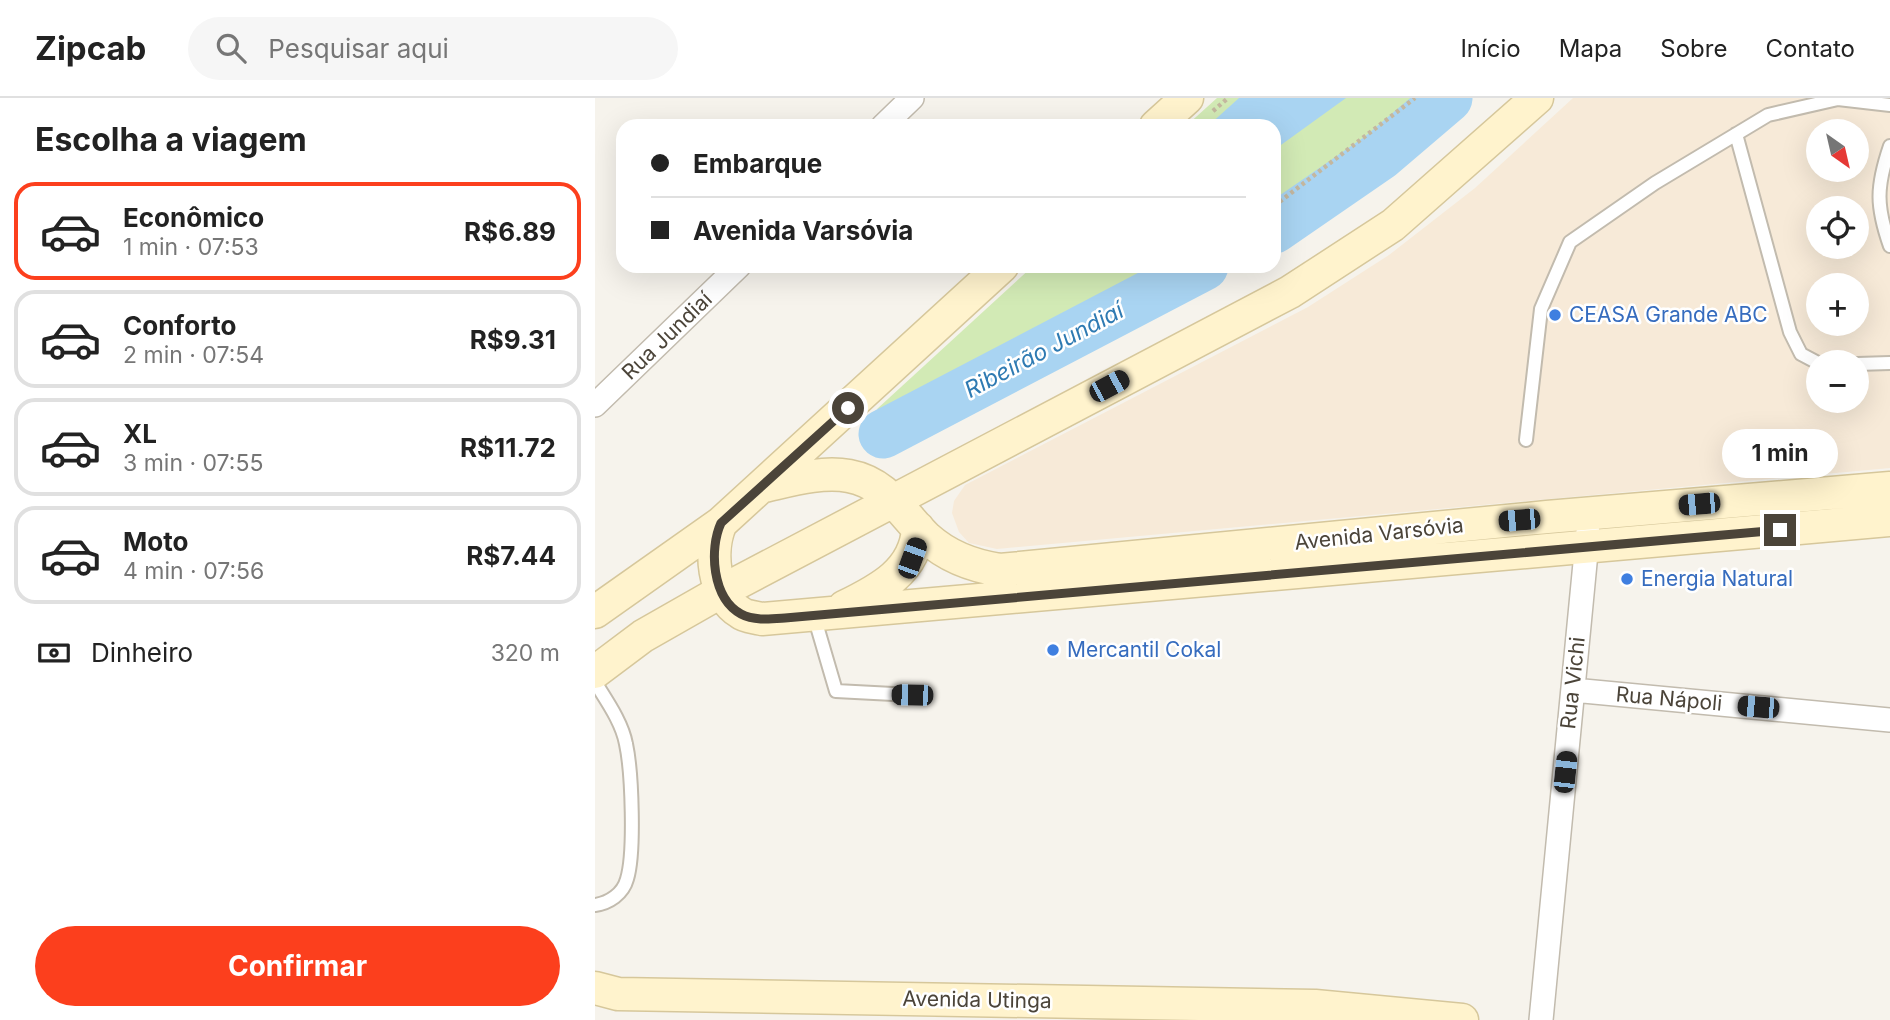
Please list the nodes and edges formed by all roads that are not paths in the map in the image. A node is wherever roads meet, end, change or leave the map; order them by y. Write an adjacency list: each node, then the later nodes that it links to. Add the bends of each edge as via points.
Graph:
1 (912, 98): 5 (street)
2 (1187, 98): 6 (main road)
3 (1537, 98): 19 (main road, via 1393,225 1290,292)
4 (1890, 105): 7 (lane, via 1838,99 1768,115)
5 (890, 119)
6 (1164, 119)
7 (1735, 135): 12 (lane, via 1790,332); 16 (lane, via 1570,242 1541,309)
8 (1890, 146): 9 (lane, via 1879,180 1879,215)
9 (1890, 246)
10 (732, 273): 15 (street, Rua Jundiaí)
11 (994, 273): 17 (main road)
12 (1806, 357)
13 (1890, 363): 14 (lane)
14 (1869, 364)
15 (595, 405)
16 (1526, 440)
17 (764, 486): 19 (main road, Avenida Varsóvia, via 848,475 869,482); 22 (main road)
18 (1890, 488): 20 (main road, Avenida Varsóvia)
19 (893, 499): 23 (main road, Avenida Varsóvia); 25 (main road)
20 (1590, 514): 23 (main road, Avenida Varsóvia, via 1000,570 955,556); 24 (street, Rua Vichi)
21 (1890, 520): 24 (main road, Avenida Varsóvia)
22 (721, 523): 25 (main road, via 714,546); 26 (main road)
23 (918, 528): 27 (main road, via 912,558 897,575 871,594)
24 (1587, 545): 27 (main road, Avenida Varsóvia); 30 (street, Rua Vichi)
25 (722, 591): 27 (main road, Avenida Varsóvia, via 741,614 762,619); 28 (main road, via 643,636)
26 (595, 612)
27 (820, 615): 31 (lane, via 836,691)
28 (595, 672)
29 (595, 682): 33 (lane, via 626,742 630,842 627,879 621,891)
30 (1573, 690): 32 (street, Rua Nápoli); 37 (street, Rua Vichi)
31 (912, 695)
32 (1890, 720)
33 (595, 905)
34 (603, 995): 35 (main road, Avenida Utinga)
35 (1321, 1013): 36 (main road, Avenida Utinga)
36 (1462, 1020)
37 (1541, 1020)

